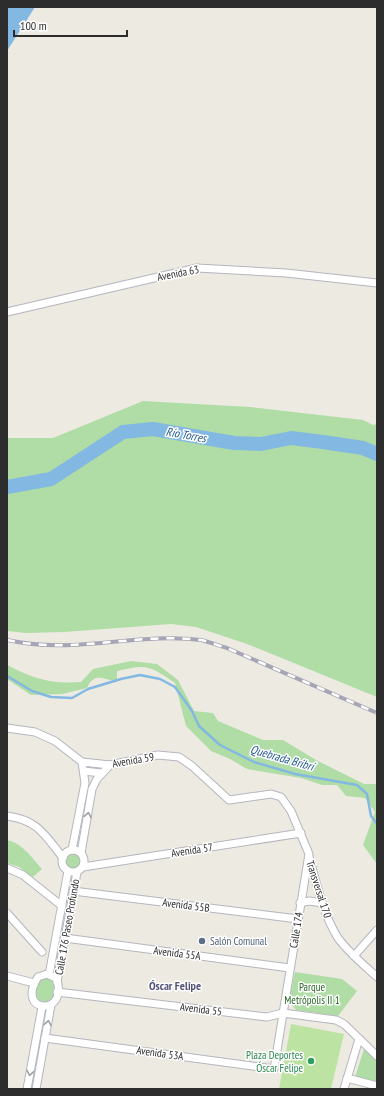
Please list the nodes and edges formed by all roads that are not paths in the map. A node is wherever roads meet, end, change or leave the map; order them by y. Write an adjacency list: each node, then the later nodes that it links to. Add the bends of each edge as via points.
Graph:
1 (377, 283): 2 (street, Avenida 63, via 286,273 197,268)
2 (7, 312)
3 (7, 728): 4 (street, via 35,732 55,741)
4 (82, 762): 5 (street, Avenida 59); 6 (street)
5 (110, 765): 7 (street); 8 (street, Avenida 59, via 158,755 179,757 229,800 271,794)
6 (84, 771): 7 (street); 11 (street, via 85,783)
7 (101, 773): 12 (street, one-way to 7, via 92,789)
8 (281, 797): 10 (street, Calle 174)
9 (7, 816): 14 (street, via 27,820 36,825)
10 (301, 833): 13 (street, Calle 174); 16 (street, Avenida 57)
11 (72, 850): 12 (street); 14 (street)
12 (81, 853): 16 (street, via 84,860)
13 (308, 854): 19 (street, Calle 174); 20 (street, Transversal 170)
14 (63, 858): 17 (street, via 63,866)
15 (7, 868): 21 (street, via 24,875)
16 (80, 870): 17 (street); 18 (street, Calle 176 Paseo Profundo)
17 (68, 871): 21 (street, Calle 176 Paseo Profundo)
18 (73, 891): 23 (street, Avenida 55B); 25 (street, Calle 176 Paseo Profundo)
19 (300, 903): 20 (street, via 309,901); 23 (street, Calle 174)
20 (322, 904): 27 (street, Transversal 170, via 339,938)
21 (62, 906): 29 (street, Calle 176 Paseo Profundo)
22 (7, 913): 26 (street)
23 (298, 919): 28 (street, Calle 174)
24 (377, 930): 27 (street)
25 (65, 938): 28 (street, Avenida 55A); 32 (street, Calle 176 Paseo Profundo)
26 (42, 952)
27 (354, 956): 31 (street, Transversal 170)
28 (290, 968): 37 (street, Calle 174)
29 (49, 974): 32 (street); 33 (street, via 42,975)
30 (7, 976): 33 (street)
31 (377, 978)
32 (57, 982): 34 (street)
33 (34, 983): 36 (street, via 33,1000)
34 (57, 992): 35 (street); 37 (street, Avenida 55, via 267,1017)
35 (51, 1005): 36 (street); 38 (street, one-way to 35)
36 (42, 1007): 44 (street, one-way to 44)
37 (283, 1013): 39 (street, Avenida 55, via 336,1020 344,1024); 41 (street, Calle 174)
38 (45, 1038): 41 (street, Avenida 53A); 45 (street)
39 (358, 1039): 40 (street); 42 (street)
40 (377, 1056)
41 (274, 1069)
42 (347, 1078): 43 (street); 46 (street)
43 (377, 1086)
44 (27, 1089)
45 (36, 1089)
46 (344, 1089)

